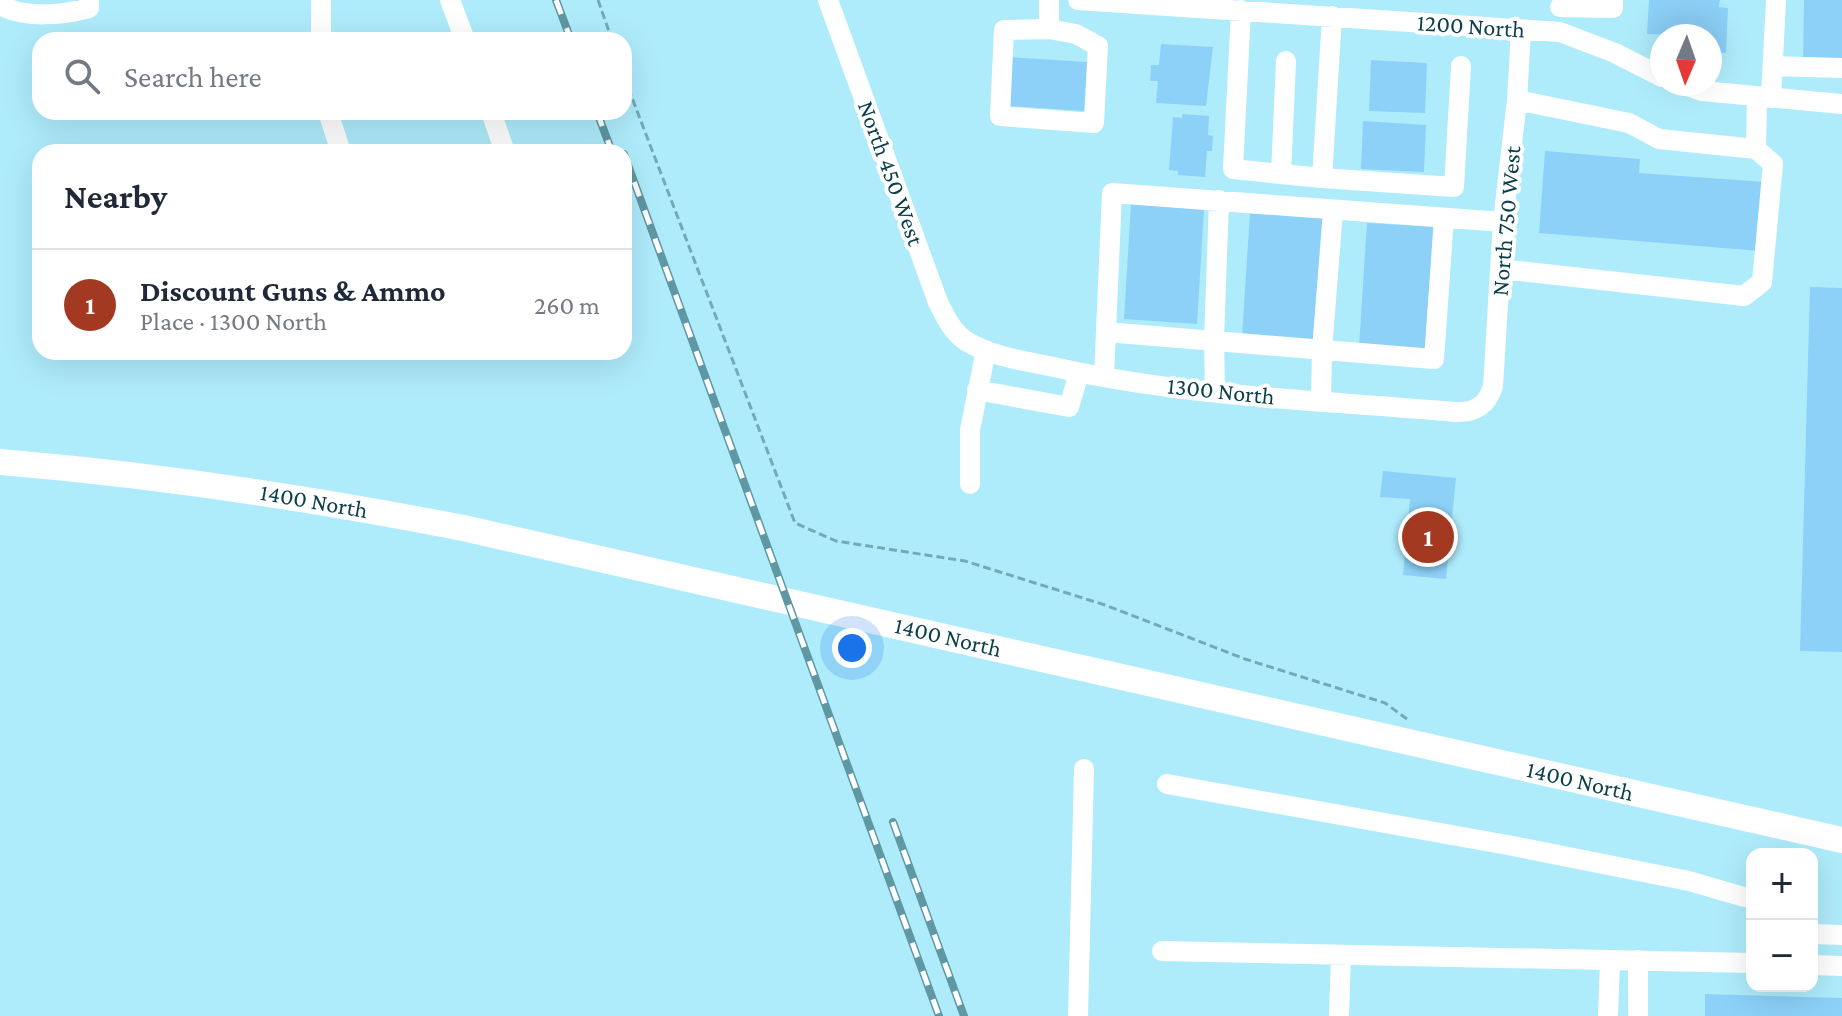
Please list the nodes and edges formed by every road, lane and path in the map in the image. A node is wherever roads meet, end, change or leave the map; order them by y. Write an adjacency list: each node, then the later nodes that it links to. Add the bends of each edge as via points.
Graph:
1 (321, 0): 17 (street)
2 (450, 0): 18 (street)
3 (598, 0): 19 (path)
4 (828, 0): 43 (street, North 450 West, via 938,302)
5 (1049, 0): 15 (street)
6 (1078, 0): 13 (street, 1200 North)
7 (1613, 0): 9 (street, via 1613,8)
8 (1776, 0): 23 (street)
9 (1561, 3): 20 (street)
10 (89, 4): 11 (street, via 64,14)
11 (0, 5)
12 (1295, 7): 13 (street, 1200 North); 14 (street, 1200 North)
13 (1241, 10): 35 (street, via 1233,169)
14 (1332, 16): 16 (street, 1200 North); 36 (street)
15 (1049, 29): 15 (street, via 1076,34 1098,46 1094,123 1000,116 1004,30)
16 (1521, 30): 20 (street, 1200 North); 28 (street, North 750 West)
17 (321, 32)
18 (462, 32)
19 (609, 32)
20 (1560, 32): 25 (street, 1200 North)
21 (1286, 61): 35 (street)
22 (1461, 66): 36 (street, via 1454,187)
23 (1773, 66): 24 (street); 27 (street)
24 (1842, 68)
25 (1650, 71)
26 (1722, 93): 27 (street)
27 (1764, 97): 29 (street); 34 (street)
28 (1517, 100): 34 (street, via 1629,123 1659,139); 40 (street, North 750 West)
29 (1842, 104)
30 (331, 120): 32 (street)
31 (494, 120): 33 (street)
32 (338, 144)
33 (502, 144)
34 (1756, 149): 41 (street, via 1773,164 1762,282 1744,296)
35 (1281, 174): 36 (street)
36 (1322, 178)
37 (1219, 200): 38 (street); 42 (street, via 1112,193); 44 (street)
38 (1333, 211): 39 (street); 46 (street)
39 (1444, 218): 40 (street); 46 (street, via 1434,359)
40 (1503, 222): 41 (street, North 750 West)
41 (1501, 269): 52 (street, North 750 West, via 1493,386)
42 (1106, 332): 44 (street); 48 (street)
43 (964, 340): 45 (street, 1300 North)
44 (1214, 340): 46 (street); 50 (street)
45 (986, 350): 47 (street, 1300 North); 49 (street)
46 (1322, 350): 51 (street)
47 (1079, 373): 48 (street, 1300 North); 49 (street, via 1069,407)
48 (1104, 377): 50 (street, 1300 North)
49 (977, 390): 54 (street, via 970,430)
50 (1215, 393): 51 (street, 1300 North)
51 (1321, 401): 52 (street, 1300 North, via 1455,412)
52 (1481, 407)
53 (0, 462): 57 (main road, 1400 North, via 124,473 463,528)
54 (970, 484)
55 (1084, 769): 68 (street)
56 (1167, 784): 58 (street, via 1513,846)
57 (1842, 840)
58 (1744, 897)
59 (1818, 934): 60 (street)
60 (1842, 935)
61 (1162, 951): 62 (street)
62 (1341, 955): 64 (street); 69 (street)
63 (1638, 960): 64 (street); 65 (street); 71 (street)
64 (1610, 961): 70 (street)
65 (1746, 963)
66 (1818, 965): 67 (street)
67 (1842, 966)
68 (1078, 1016)
69 (1339, 1016)
70 (1608, 1016)
71 (1638, 1016)

